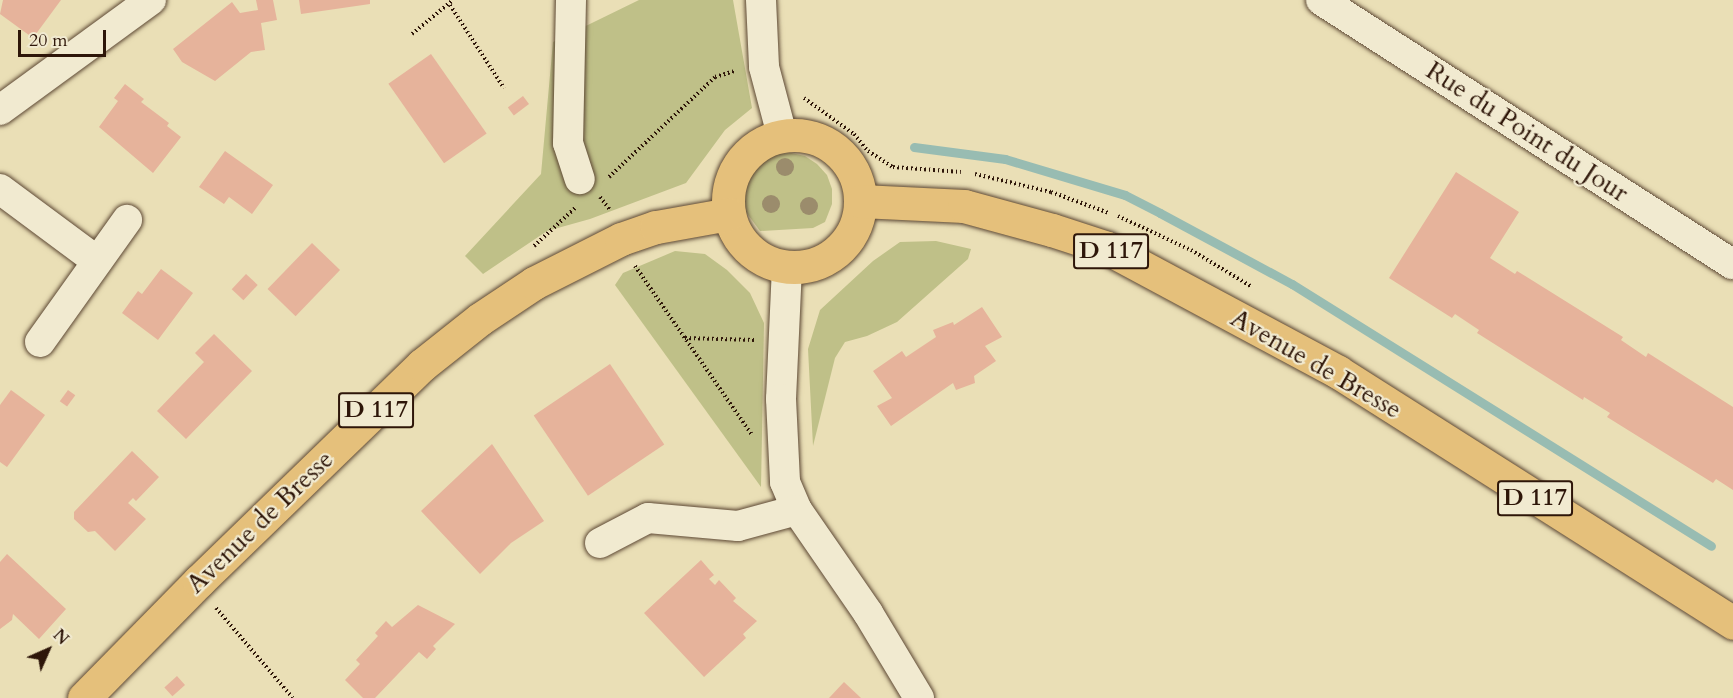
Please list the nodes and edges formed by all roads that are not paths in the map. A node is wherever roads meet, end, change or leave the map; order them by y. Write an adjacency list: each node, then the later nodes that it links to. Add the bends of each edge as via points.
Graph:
1 (151, 0): 5 (street)
2 (571, 0): 7 (street, via 568,143)
3 (761, 0): 6 (street, via 764,67)
4 (1321, 0): 13 (street, Rue du Point du Jour)
5 (0, 110)
6 (782, 135): 9 (main road, via 815,137 843,156 853,169); 10 (main road, via 749,151 738,165 730,181)
7 (587, 185)
8 (0, 189): 12 (street)
9 (861, 201): 14 (main road, via 858,220 838,251 805,267); 18 (main road, Avenue de Bresse / D 117, via 964,206 1107,248 1338,372)
10 (729, 214): 14 (main road, via 737,236 750,251); 19 (main road, Avenue de Bresse / D 117, via 621,239 534,283 480,319 422,365)
11 (127, 220): 12 (street)
12 (97, 261): 15 (street)
13 (1733, 264)
14 (787, 267): 16 (street, via 781,399 785,482)
15 (40, 342)
16 (797, 510): 17 (street, via 738,526 648,518); 20 (street)
17 (600, 543)
18 (1733, 623)
19 (84, 698)
20 (919, 698)

